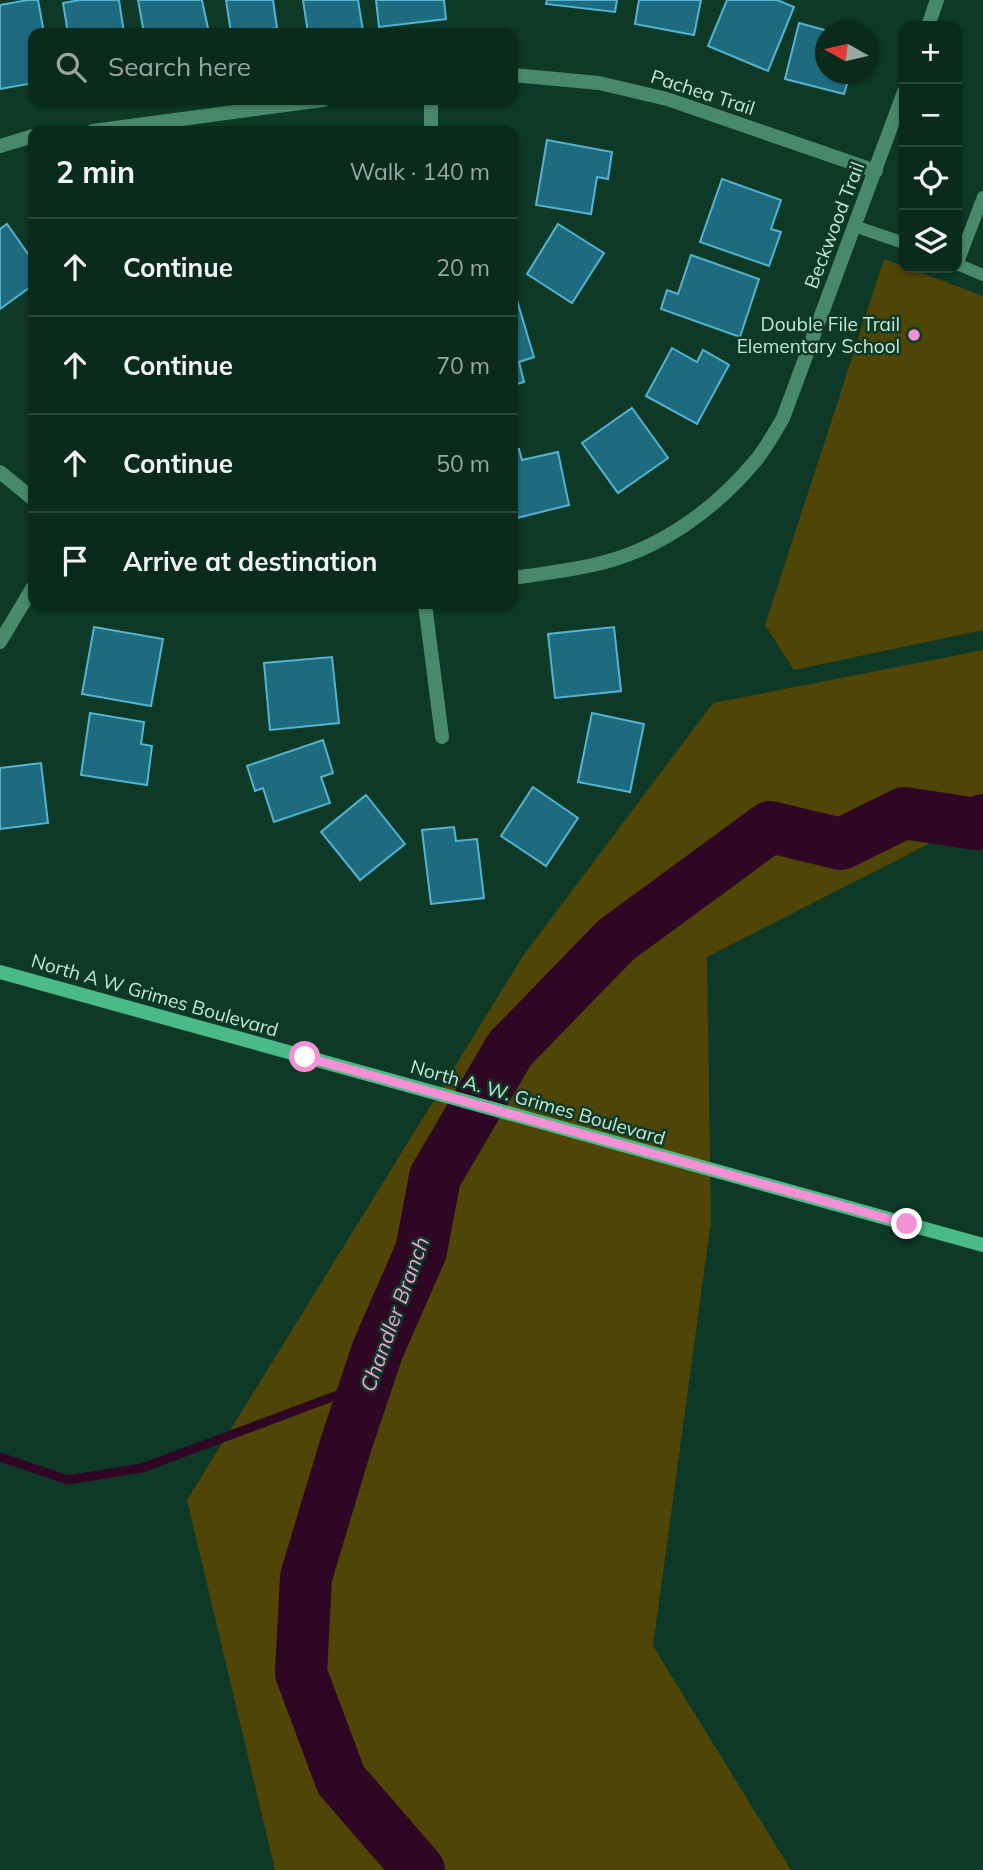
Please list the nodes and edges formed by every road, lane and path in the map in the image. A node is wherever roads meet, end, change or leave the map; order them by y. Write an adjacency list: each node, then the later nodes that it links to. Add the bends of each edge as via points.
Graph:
1 (937, 0): 2 (street)
2 (930, 21)
3 (518, 75): 11 (street, Pachea Trail, via 599,83 667,99)
4 (286, 105): 7 (street)
5 (430, 105): 8 (street)
6 (899, 106): 11 (street, Beckwood Trail)
7 (130, 126)
8 (431, 126)
9 (28, 138): 10 (street)
10 (0, 146)
11 (876, 171): 13 (street, Beckwood Trail)
12 (983, 197): 15 (lane)
13 (854, 226): 14 (lane); 20 (street, Beckwood Trail, via 783,418 730,491 695,519 625,555)
14 (899, 241)
15 (962, 251)
16 (962, 266): 17 (lane)
17 (983, 275)
18 (0, 472): 19 (street)
19 (28, 495)
20 (518, 577)
21 (28, 595): 23 (street)
22 (426, 609): 24 (street)
23 (0, 642)
24 (442, 737)
25 (0, 972): 26 (main road, North A W Grimes Boulevard)
26 (382, 1079): 27 (main road, North A. W. Grimes Boulevard)
27 (983, 1245)

